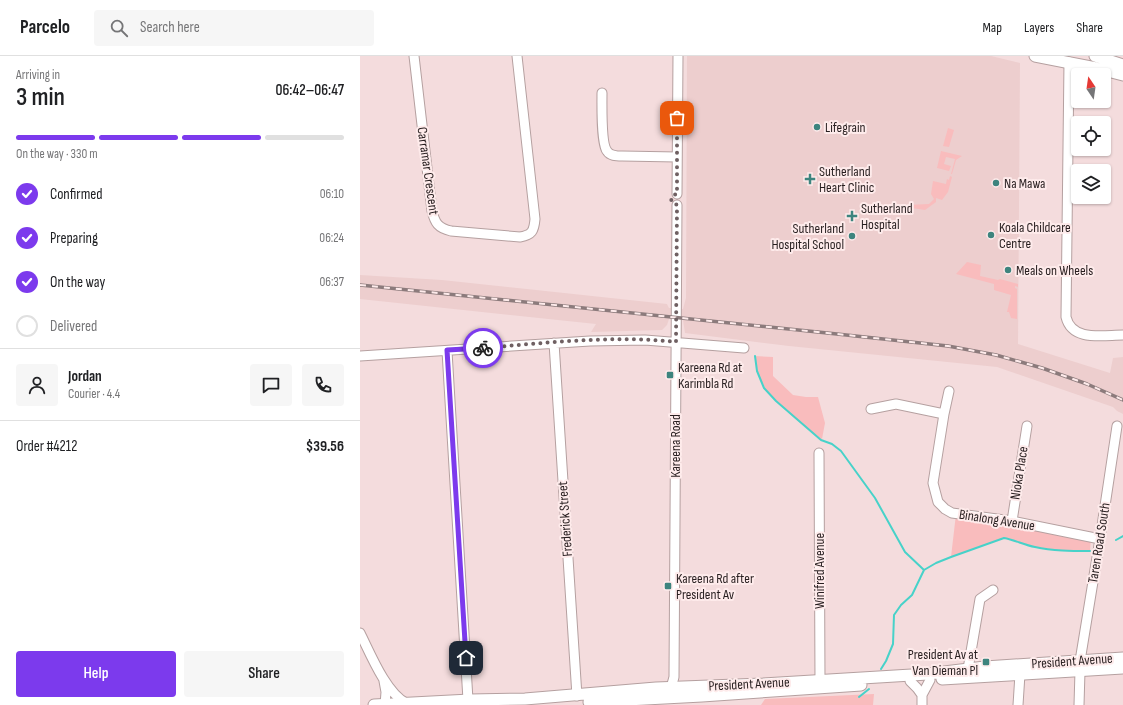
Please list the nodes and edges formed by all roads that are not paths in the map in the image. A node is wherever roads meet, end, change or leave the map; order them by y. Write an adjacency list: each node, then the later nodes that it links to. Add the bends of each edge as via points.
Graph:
1 (414, 56): 2 (street, Carramar Crescent, via 432,211 437,225 442,229 520,237 528,236 534,229 535,219)
2 (517, 56)
3 (678, 56): 13 (street)
4 (1035, 56): 7 (main road)
5 (1095, 56): 10 (main road)
6 (1110, 56): 9 (main road)
7 (1049, 57): 8 (main road)
8 (1069, 59): 11 (main road); 14 (street, via 1066,317 1070,327 1080,333 1092,336)
9 (1123, 60)
10 (1123, 65)
11 (1123, 76)
12 (602, 93): 13 (street, via 606,151 622,156)
13 (677, 157): 15 (street, Kareena Road, via 677,194 683,199 677,205)
14 (1123, 335)
15 (676, 342): 16 (street, via 645,340); 17 (street); 41 (street, Kareena Road, via 674,677)
16 (554, 343): 18 (street); 40 (street, Frederick Street)
17 (744, 348)
18 (447, 350): 19 (street); 42 (street)
19 (360, 356)
20 (949, 391): 22 (street, Binalong Avenue)
21 (871, 409): 22 (street, via 896,404)
22 (944, 414): 26 (street, Binalong Avenue, via 933,482 938,502 952,513)
23 (1027, 426): 26 (street, Nioka Place)
24 (1117, 426): 27 (street, Taren Road South)
25 (819, 453): 38 (street, Winifred Avenue)
26 (1012, 521): 27 (street, Binalong Avenue)
27 (1100, 539): 31 (street, Taren Road South)
28 (993, 590): 33 (street, via 980,599)
29 (360, 633): 35 (street)
30 (1123, 658): 31 (main road, President Avenue)
31 (1080, 666): 32 (main road, President Avenue); 33 (main road, President Avenue); 34 (main road, President Avenue); 49 (street, Taren Road South)
32 (1123, 668)
33 (968, 673): 34 (main road, President Avenue); 36 (main road, President Avenue); 38 (main road, President Avenue, via 936,673)
34 (1020, 674): 48 (street)
35 (384, 680): 43 (street, via 397,697); 45 (street, via 386,692)
36 (930, 680): 37 (main road, President Avenue); 39 (street)
37 (910, 681): 38 (main road, President Avenue); 39 (street)
38 (821, 684): 41 (main road, President Avenue, via 720,686)
39 (922, 695): 47 (street)
40 (577, 696): 41 (main road, President Avenue); 42 (main road, President Avenue)
41 (668, 697): 46 (main road, President Avenue)
42 (468, 700): 44 (main road, President Avenue)
43 (406, 703): 44 (main road, President Avenue); 45 (main road, President Avenue)
44 (426, 703)
45 (381, 705)
46 (538, 705)
47 (922, 705)
48 (1018, 705)
49 (1079, 705)

